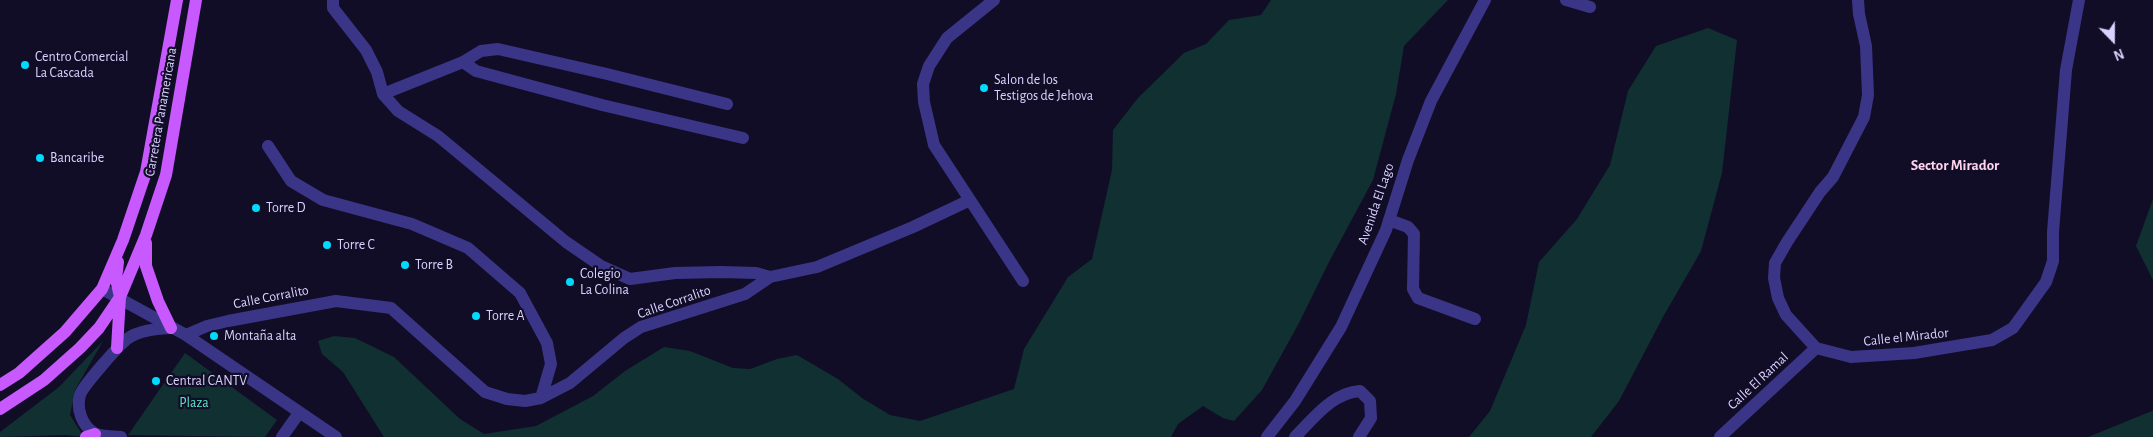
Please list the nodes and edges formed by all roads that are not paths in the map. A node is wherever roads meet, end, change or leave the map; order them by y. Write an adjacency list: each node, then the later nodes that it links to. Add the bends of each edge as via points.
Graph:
1 (177, 0): 18 (main road, Carretera Panamericana, via 146,172)
2 (196, 0): 17 (main road, Carretera Panamericana, via 166,175)
3 (333, 0): 11 (street, via 333,8 366,50)
4 (994, 0): 15 (street, via 947,38 923,84 934,145)
5 (1485, 0): 16 (street, Avenida El Lago, via 1432,101 1408,160)
6 (1566, 0): 9 (street)
7 (1858, 0): 27 (street, via 1866,46 1868,95 1864,117 1833,177 1814,200 1775,263 1778,298 1786,314)
8 (2079, 0): 27 (street, Calle el Mirador, via 2066,70 2053,261 2046,282 2026,312 2013,328 1992,340 1964,346 1871,357 1850,357)
9 (1590, 7)
10 (463, 62): 11 (street); 12 (street, via 481,51 498,49); 13 (street, via 476,71)
11 (383, 94): 19 (street, via 398,112 438,136 566,242 601,266 630,279 675,273 721,272 756,273)
12 (727, 104)
13 (743, 138)
14 (268, 146): 29 (street, via 291,181 323,200 412,224 468,248 520,294 547,343 552,364)
15 (970, 200): 19 (street, Calle Corralito, via 817,267); 20 (street)
16 (1389, 220): 23 (street, via 1408,227 1414,234 1413,289 1418,298); 36 (street, Avenida El Lago, via 1341,327 1295,401)
17 (146, 235): 22 (main road, Carretera Panamericana); 24 (main road, via 146,266)
18 (123, 240): 21 (main road, Carretera Panamericana); 22 (main road, via 116,279)
19 (770, 277): 29 (street, Calle Corralito, via 745,294 641,327 570,383)
20 (1023, 281)
21 (102, 288): 22 (street); 28 (main road, Carretera Panamericana, via 66,332 20,373)
22 (120, 298): 24 (street); 26 (main road); 30 (main road, Carretera Panamericana, via 80,348 44,380)
23 (1475, 319)
24 (171, 328): 25 (street); 26 (street, via 139,333 127,338)
25 (186, 335): 29 (street, Calle Corralito, via 228,321 336,301 391,308 485,392 525,401); 31 (street)
26 (117, 348): 32 (street, via 80,395 79,411)
27 (1816, 348): 39 (street, Calle El Ramal)
28 (0, 385)
29 (541, 398)
30 (0, 409)
31 (299, 413): 34 (street); 35 (street)
32 (90, 435): 33 (street)
33 (121, 437)
34 (282, 437)
35 (336, 437)
36 (1268, 437)
37 (1295, 437): 38 (street, via 1329,403 1348,392 1360,391 1370,401 1371,418)
38 (1359, 437)
39 (1720, 437)

